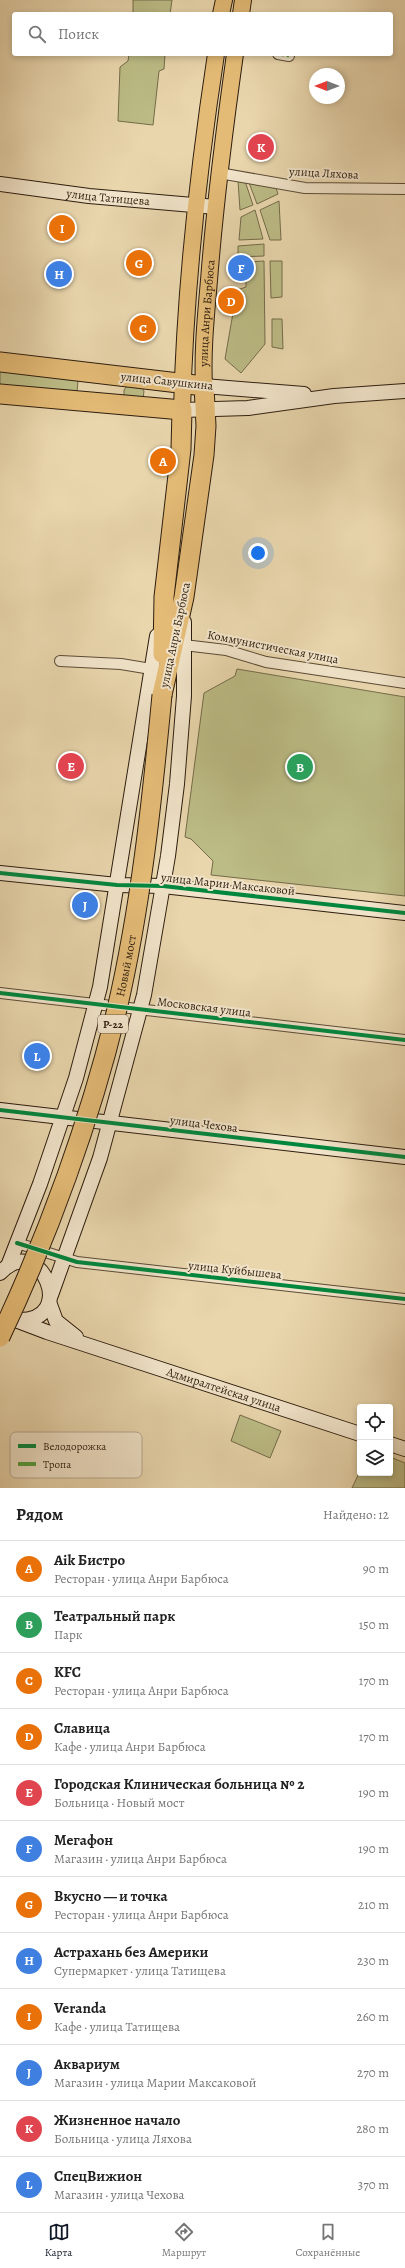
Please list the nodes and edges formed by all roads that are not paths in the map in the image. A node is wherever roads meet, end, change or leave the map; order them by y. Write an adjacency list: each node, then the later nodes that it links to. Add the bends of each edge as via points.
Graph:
1 (224, 0): 3 (main road)
2 (243, 0): 4 (main road)
3 (222, 12)
4 (241, 12)
5 (216, 56): 10 (main road, улица Анри Барбюса)
6 (235, 56): 7 (main road, улица Анри Барбюса)
7 (219, 173): 9 (street, улица Ляхова, via 305,188); 11 (main road, улица Анри Барбюса)
8 (0, 184): 10 (main road, улица Татищева, via 88,196)
9 (405, 189)
10 (196, 205): 11 (main road, улица Татищева); 14 (main road, улица Анри Барбюса)
11 (216, 207): 15 (main road, улица Анри Барбюса, via 203,349)
12 (0, 362): 13 (highway, улица Савушкина)
13 (79, 371): 14 (highway, улица Савушкина); 19 (highway)
14 (183, 384): 15 (highway, улица Савушкина); 20 (main road, улица Анри Барбюса)
15 (204, 386): 18 (main road, улица Савушкина); 21 (highway, улица Анри Барбюса)
16 (405, 391): 18 (main road, улица Савушкина)
17 (0, 394): 19 (highway, улица Савушкина)
18 (334, 396): 21 (main road, улица Савушкина, via 248,408)
19 (76, 402): 20 (highway, улица Савушкина)
20 (182, 410): 21 (main road, улица Савушкина); 22 (highway, улица Анри Барбюса, via 181,449)
21 (206, 410): 23 (highway, улица Анри Барбюса, via 205,446)
22 (164, 596): 26 (main road); 28 (highway, улица Анри Барбюса)
23 (184, 597): 24 (main road); 28 (highway, улица Анри Барбюса)
24 (184, 644): 27 (street, Коммунистическая улица, via 226,650 266,662); 31 (main road, via 184,696 177,777)
25 (60, 661): 26 (street, via 121,664)
26 (151, 669): 30 (main road)
27 (405, 683)
28 (162, 695): 47 (highway, Новый мост / Р-22, bridge, via 145,862 117,1010 75,1150 22,1291)
29 (0, 873): 30 (main road, улица Марии Максаковой)
30 (117, 885): 31 (main road, улица Марии Максаковой); 34 (main road)
31 (163, 886): 32 (main road, улица Марии Максаковой); 35 (main road)
32 (405, 913)
33 (0, 993): 34 (street, Московская улица)
34 (95, 1004): 35 (street, Московская улица); 38 (main road, via 76,1078)
35 (140, 1010): 36 (street, Московская улица); 39 (main road)
36 (405, 1040)
37 (0, 1110): 38 (main road, улица Чехова)
38 (62, 1117): 39 (main road, улица Чехова); 41 (main road)
39 (110, 1123): 40 (main road, улица Чехова); 42 (main road)
40 (405, 1157)
41 (17, 1243): 42 (street, улица Куйбышева); 43 (main road)
42 (63, 1259): 44 (main road); 45 (street, улица Куйбышева)
43 (5, 1264): 44 (main road, via 27,1264 44,1273 48,1279)
44 (50, 1298): 46 (main road, via 37,1317 28,1320); 48 (main road, via 56,1321)
45 (405, 1299)
46 (7, 1316): 48 (main road, via 47,1332)
47 (0, 1337)
48 (88, 1344): 49 (main road, Адмиралтейская улица)
49 (357, 1433)
50 (393, 1445): 51 (main road)
51 (405, 1448)

